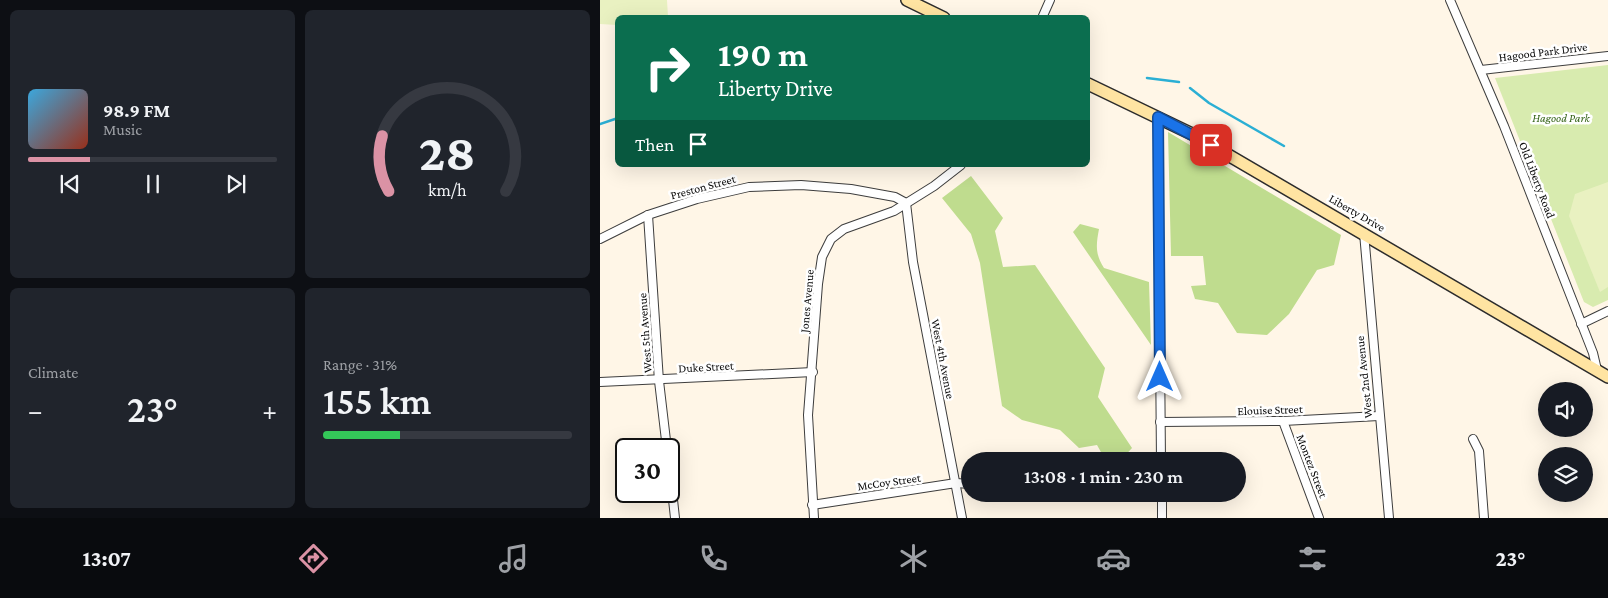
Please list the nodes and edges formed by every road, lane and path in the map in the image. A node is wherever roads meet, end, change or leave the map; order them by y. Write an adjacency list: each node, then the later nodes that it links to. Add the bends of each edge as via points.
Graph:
1 (907, 0): 4 (main road)
2 (1050, 0): 5 (street)
3 (1450, 0): 7 (street, Old Liberty Road)
4 (938, 15)
5 (1043, 15)
6 (1608, 56): 7 (street, Hagood Park Drive)
7 (1481, 70): 16 (street, Old Liberty Road)
8 (1090, 85): 9 (main road, Liberty Drive)
9 (1158, 117): 13 (main road, Liberty Drive); 24 (street)
10 (958, 167): 11 (street, Jones Avenue)
11 (906, 203): 12 (street, Preston Street, via 896,197 851,189 801,185 749,186); 18 (street, Jones Avenue, via 894,211 844,229 831,239 822,257 818,284); 28 (street, West 4th Avenue, via 912,262)
12 (648, 215): 14 (street, Preston Street); 20 (street, West 5th Avenue)
13 (1364, 233): 17 (main road, Liberty Drive); 22 (street, West 2nd Avenue)
14 (600, 239)
15 (1608, 311): 16 (street)
16 (1581, 324): 17 (street, Old Liberty Road)
17 (1597, 370): 19 (main road, Liberty Drive)
18 (813, 372): 20 (street, Duke Street); 32 (street, Jones Avenue, via 808,415)
19 (1608, 377)
20 (659, 381): 21 (street, Duke Street); 25 (street, West 5th Avenue)
21 (600, 382)
22 (1379, 416): 23 (street, Elouise Street); 38 (street, West 2nd Avenue)
23 (1283, 421): 24 (street, Elouise Street); 37 (street, Montez Street)
24 (1160, 422): 27 (street)
25 (666, 438)
26 (1473, 439): 39 (street, via 1479,451)
27 (1161, 452)
28 (956, 483): 29 (street, McCoy Street); 32 (street, McCoy Street); 35 (street, West 4th Avenue)
29 (961, 483)
30 (1162, 502): 36 (street)
31 (673, 503): 33 (street)
32 (812, 505): 34 (street, Jones Avenue)
33 (675, 518)
34 (814, 518)
35 (962, 518)
36 (1162, 518)
37 (1320, 518)
38 (1388, 518)
39 (1484, 518)

